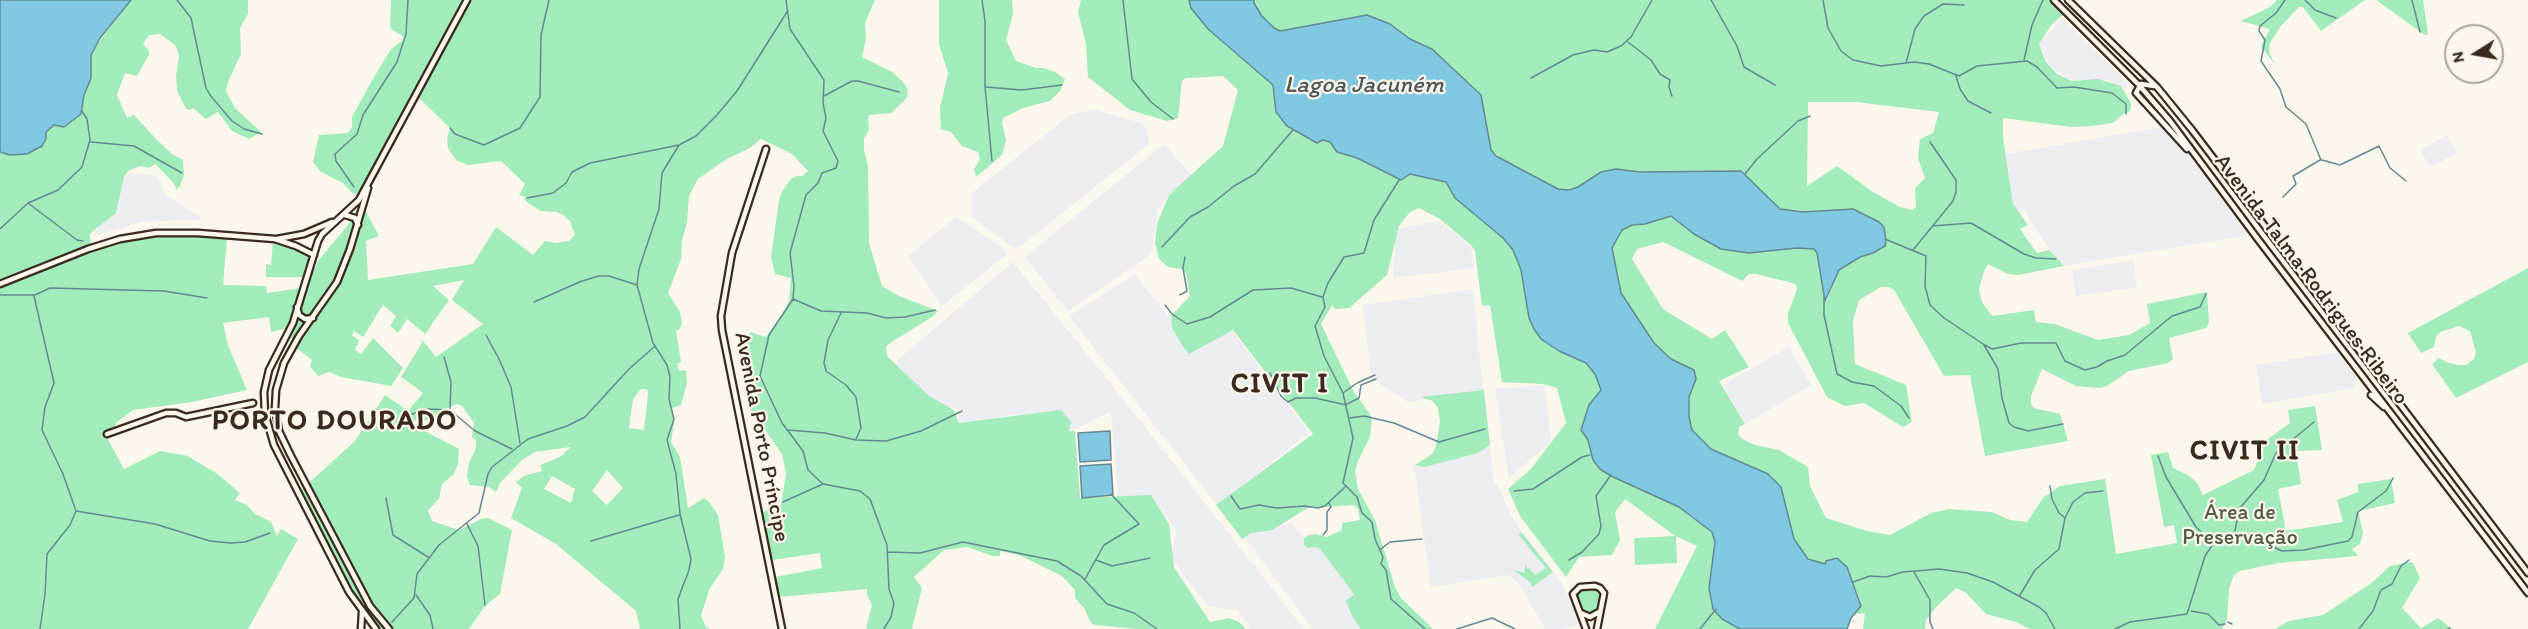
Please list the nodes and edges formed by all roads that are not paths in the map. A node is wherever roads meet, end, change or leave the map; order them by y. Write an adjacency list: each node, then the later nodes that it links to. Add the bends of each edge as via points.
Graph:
1 (467, 0): 9 (main road)
2 (2054, 0): 4 (main road)
3 (2068, 0): 5 (main road, Avenida Talma Rodrigues Ribeiro)
4 (2120, 66): 5 (main road, via 2132,74); 6 (main road)
5 (2140, 69): 7 (main road, Avenida Talma Rodrigues Ribeiro)
6 (2139, 85): 7 (main road); 26 (main road, Avenida Talma Rodrigues Ribeiro, via 2138,95 2205,168)
7 (2157, 87): 22 (main road, Avenida Talma Rodrigues Ribeiro)
8 (766, 149): 40 (main road, Avenida Porto Príncipe, via 732,253 721,316)
9 (370, 182): 10 (main road); 11 (main road)
10 (350, 209): 11 (main road); 12 (main road)
11 (361, 214): 14 (main road)
12 (344, 215): 13 (main road); 14 (main road, via 355,218)
13 (337, 220): 15 (main road, via 304,234); 16 (main road, via 322,234)
14 (358, 225): 19 (main road, via 337,282)
15 (275, 239): 16 (main road); 17 (main road, via 198,233 141,235 87,249)
16 (311, 254): 18 (main road)
17 (0, 284)
18 (297, 307): 19 (main road, via 304,319); 20 (main road)
19 (313, 318): 21 (main road)
20 (291, 327): 21 (main road, via 298,328); 29 (main road, via 269,370 264,403 270,435)
21 (299, 336): 28 (main road, via 284,363 276,390 279,430)
22 (2362, 355): 23 (main road); 32 (main road, Avenida Talma Rodrigues Ribeiro)
23 (2379, 367)
24 (2371, 395): 26 (main road)
25 (253, 403): 27 (main road, via 186,417 166,413)
26 (2390, 411): 33 (main road, Avenida Talma Rodrigues Ribeiro)
27 (107, 434)
28 (290, 454): 29 (main road); 30 (main road)
29 (281, 459): 31 (main road)
30 (342, 554): 31 (main road); 39 (main road, via 370,606)
31 (332, 561): 35 (main road)
32 (2528, 573)
33 (2528, 593)
34 (1599, 611): 36 (main road, via 1590,617); 36 (main road, via 1602,589 1580,587 1573,596); 42 (main road)
35 (362, 612): 37 (main road); 38 (main road)
36 (1581, 613): 41 (main road)
37 (361, 629)
38 (376, 629)
39 (389, 629)
40 (782, 629)
41 (1586, 629)
42 (1597, 629)

